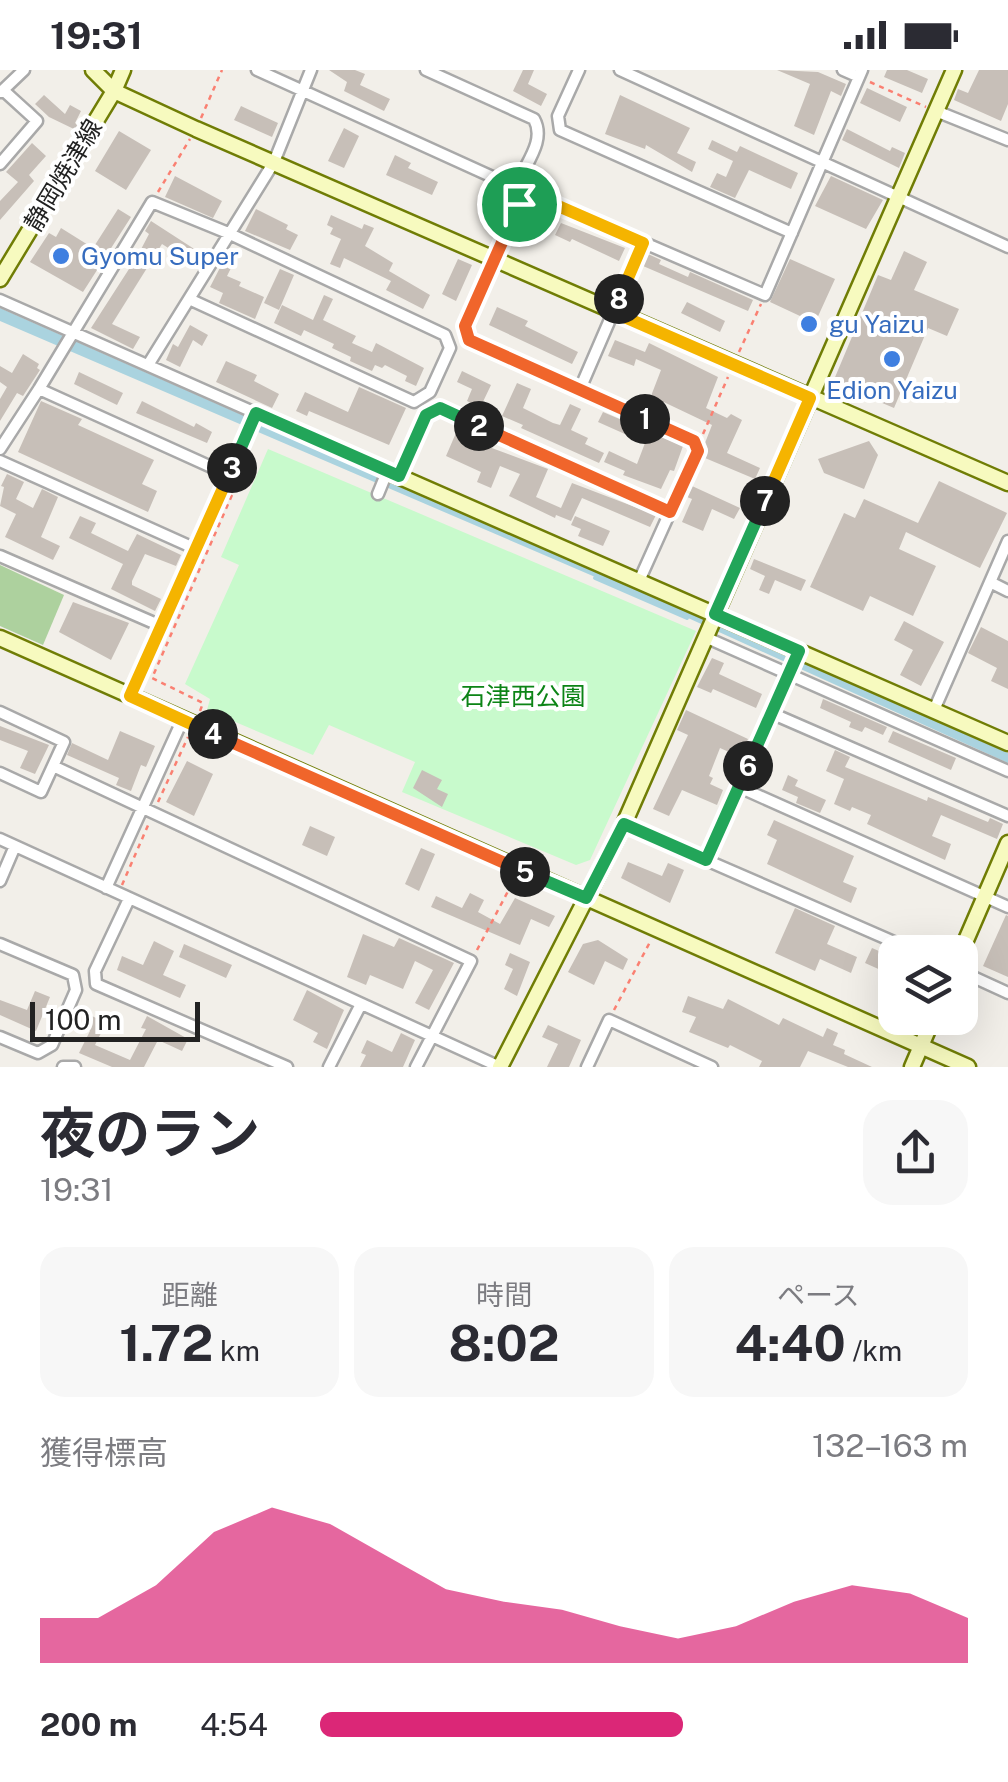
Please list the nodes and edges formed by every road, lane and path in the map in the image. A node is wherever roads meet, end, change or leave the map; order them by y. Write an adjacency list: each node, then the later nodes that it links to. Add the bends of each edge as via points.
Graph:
1 (24, 70): 13 (street)
2 (94, 70): 15 (street)
3 (123, 70): 15 (street, 静岡焼津線)
4 (222, 70): 17 (path)
5 (257, 70): 14 (street)
6 (310, 70): 14 (street)
7 (426, 70): 14 (street, via 534,119 539,137 520,178 508,184)
8 (579, 70): 25 (street, via 558,116 560,130)
9 (620, 70): 20 (street)
10 (843, 70): 12 (street)
11 (954, 70): 16 (street)
12 (861, 74): 16 (path); 20 (street)
13 (2, 91): 21 (street, via 37,121)
14 (302, 91): 19 (street)
15 (114, 92): 17 (street); 29 (street, 静岡焼津線)
16 (936, 111): 18 (street); 22 (street)
17 (196, 129): 19 (street); 23 (path)
18 (1007, 137)
19 (274, 162): 24 (street); 28 (street)
20 (822, 162): 22 (street); 25 (street)
21 (0, 164)
22 (899, 198): 27 (street); 37 (street)
23 (152, 202): 24 (street); 33 (street)
24 (228, 233): 30 (street); 30 (street, via 445,335 450,348 430,392 414,402)
25 (792, 233): 26 (street, via 764,295)
26 (643, 243): 28 (street, via 533,195 519,204); 32 (street)
27 (1008, 247)
28 (494, 260): 32 (street); 35 (street, via 465,326 469,340)
29 (0, 279)
30 (189, 299): 34 (street)
31 (0, 300): 33 (street)
32 (613, 312): 35 (street); 37 (street)
33 (71, 334): 34 (street); 36 (street)
34 (148, 365): 38 (street)
35 (580, 389): 45 (street, via 694,441 698,451)
36 (40, 390): 39 (street); 41 (street)
37 (810, 398): 43 (street); 52 (street)
38 (255, 415): 41 (street); 42 (street)
39 (0, 449)
40 (0, 462): 47 (street)
41 (229, 474): 47 (street)
42 (392, 474): 44 (street); 45 (street, via 426,415 440,408); 49 (street)
43 (1008, 483)
44 (378, 494)
45 (670, 512): 49 (street)
46 (1008, 541): 50 (street)
47 (196, 548): 53 (street)
48 (0, 556): 53 (street)
49 (638, 581): 52 (street)
50 (990, 582): 51 (street); 59 (street)
51 (1008, 590)
52 (715, 614): 54 (street); 56 (street)
53 (162, 626): 58 (street)
54 (705, 637): 57 (street); 70 (street)
55 (0, 638): 58 (street)
56 (798, 654): 57 (street); 59 (street)
57 (788, 676): 61 (street); 65 (street)
58 (130, 696): 62 (street)
59 (934, 710): 63 (street)
60 (0, 712): 64 (street, via 64,742)
61 (772, 713): 67 (street); 69 (street)
62 (182, 720): 68 (street); 75 (street)
63 (1008, 742)
64 (53, 766): 66 (street, via 41,792); 68 (street)
65 (1008, 771)
66 (0, 773)
67 (739, 787): 74 (street); 78 (street)
68 (144, 807): 77 (street); 86 (street)
69 (1008, 816)
70 (624, 824): 74 (path); 79 (street)
71 (0, 839): 73 (street)
72 (1008, 843): 78 (street)
73 (15, 846): 76 (street); 77 (street)
74 (706, 860): 83 (street)
75 (520, 870): 79 (street); 86 (path)
76 (0, 881)
77 (106, 888): 80 (street)
78 (985, 897): 81 (street); 84 (street)
79 (586, 898): 82 (street); 100 (street)
80 (129, 899): 89 (street); 97 (street, via 95,972 96,984)
81 (1008, 907)
82 (656, 929): 90 (path); 94 (street)
83 (878, 935)
84 (968, 935)
85 (0, 944): 93 (street, via 73,976 76,990 52,1045 38,1053)
86 (472, 961): 92 (street)
87 (978, 979): 88 (street)
88 (1008, 992)
89 (361, 1004): 92 (street); 98 (street)
90 (609, 1020): 101 (street); 102 (street)
91 (925, 1035): 94 (street)
92 (432, 1036): 99 (street); 100 (street)
93 (0, 1037)
94 (920, 1046): 103 (street); 104 (street)
95 (62, 1067): 96 (street)
96 (75, 1067)
97 (287, 1067)
98 (329, 1067)
99 (416, 1067)
100 (500, 1067)
101 (587, 1067)
102 (712, 1067)
103 (912, 1067)
104 (968, 1067)

